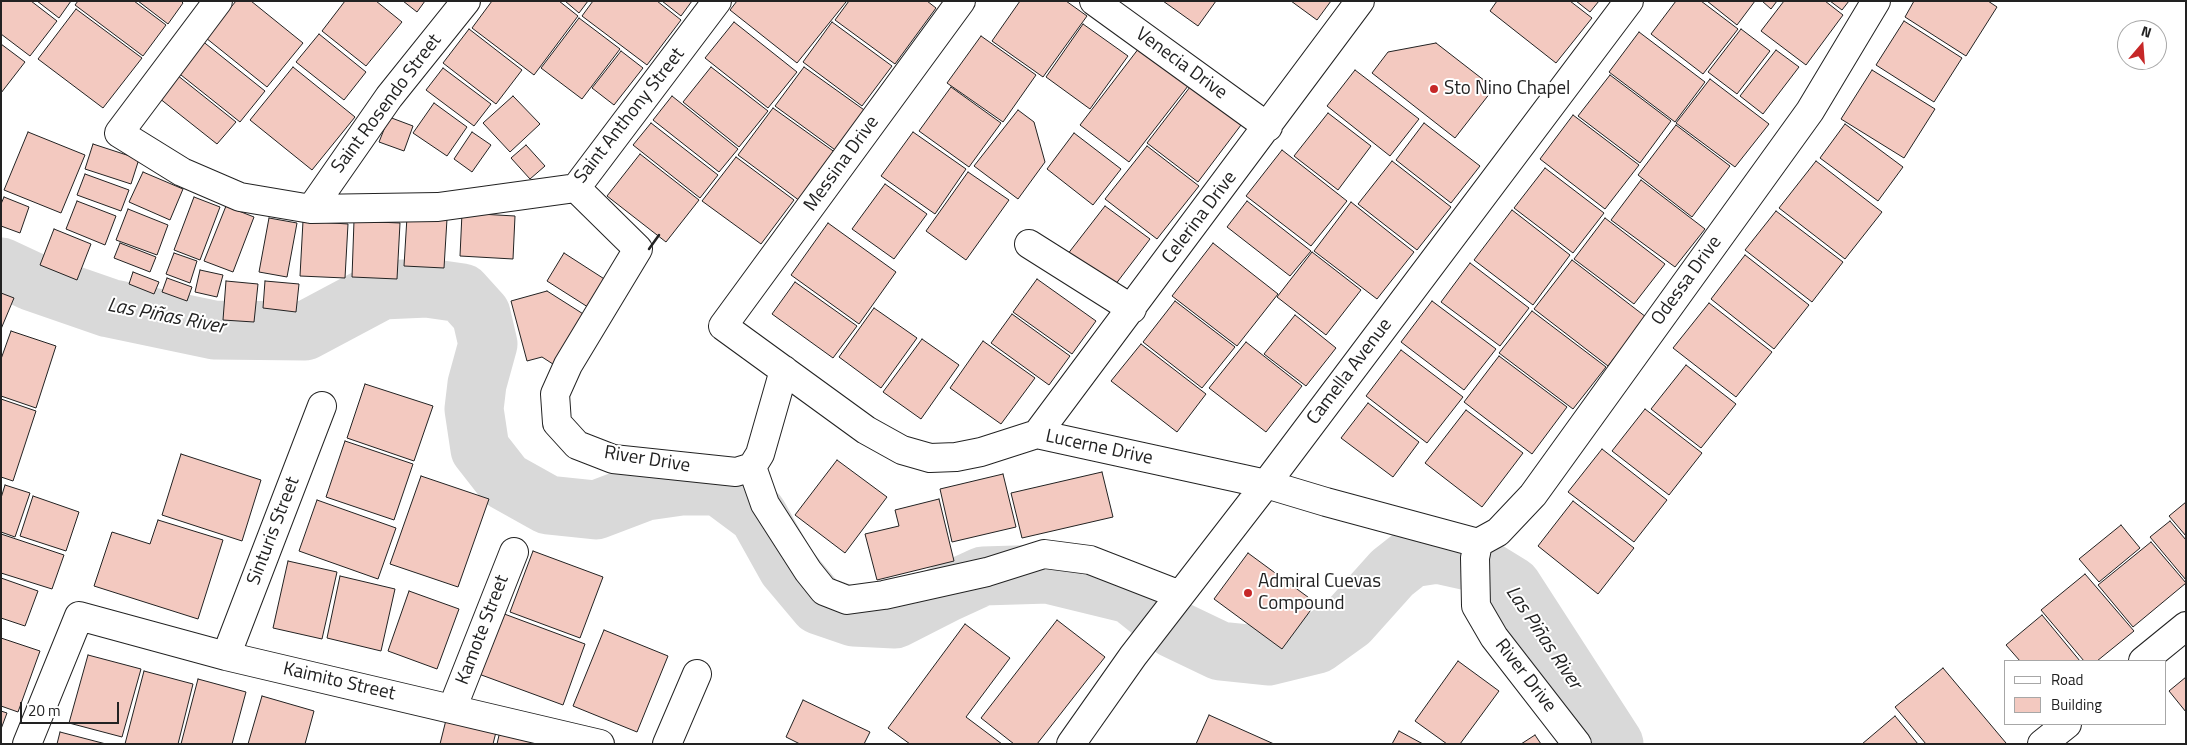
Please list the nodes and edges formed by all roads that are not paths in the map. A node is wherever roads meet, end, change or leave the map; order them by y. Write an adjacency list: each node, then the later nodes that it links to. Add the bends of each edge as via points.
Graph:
1 (218, 1): 11 (street, Saint Anthony Street, via 119,133 182,172 240,197)
2 (466, 1): 11 (street, Saint Rosendo Street, via 389,97)
3 (717, 1): 10 (street, Saint Anthony Street)
4 (961, 1): 14 (street, Messina Drive)
5 (1094, 1): 9 (street, Venecia Drive)
6 (1360, 1): 9 (street, Celerina Drive)
7 (1629, 1): 19 (street, Camella Avenue)
8 (1876, 1): 20 (street, Odessa Drive, via 1810,111 1533,495)
9 (1268, 127): 13 (street, Celerina Drive)
10 (576, 188): 11 (street, Saint Anthony Street, via 438,207); 18 (street, River Drive, via 638,249 568,365 555,394 557,423 577,446 613,458 736,472)
11 (311, 209)
12 (1028, 244): 13 (street)
13 (1132, 309): 17 (street, Celerina Drive)
14 (724, 326): 15 (street, Lucerne Drive)
15 (784, 370): 17 (street, Lucerne Drive, via 866,430 902,450 930,458 981,452); 18 (street, via 760,454)
16 (322, 406): 24 (street, Sinturis Street)
17 (1037, 434): 19 (street, Lucerne Drive)
18 (752, 467): 22 (street, via 765,504 808,571 824,591 847,600 987,572 1044,554 1090,560)
19 (1266, 484): 20 (street, Lucerne Drive); 22 (street, Camella Avenue)
20 (1476, 550): 33 (street, River Drive, via 1476,606 1494,637)
21 (514, 552): 27 (street, Kamote Street)
22 (1176, 601): 32 (street, Camella Avenue, via 1132,656)
23 (2186, 626): 25 (street)
24 (226, 656): 27 (street, Kaimito Street); 29 (street, Kaimito Street, via 79,616)
25 (2144, 660)
26 (697, 674): 31 (street)
27 (452, 709): 30 (street, Kaimito Street)
28 (2066, 725): 34 (street)
29 (27, 744)
30 (600, 744)
31 (666, 744)
32 (1071, 744)
33 (1577, 744)
34 (2042, 744)

